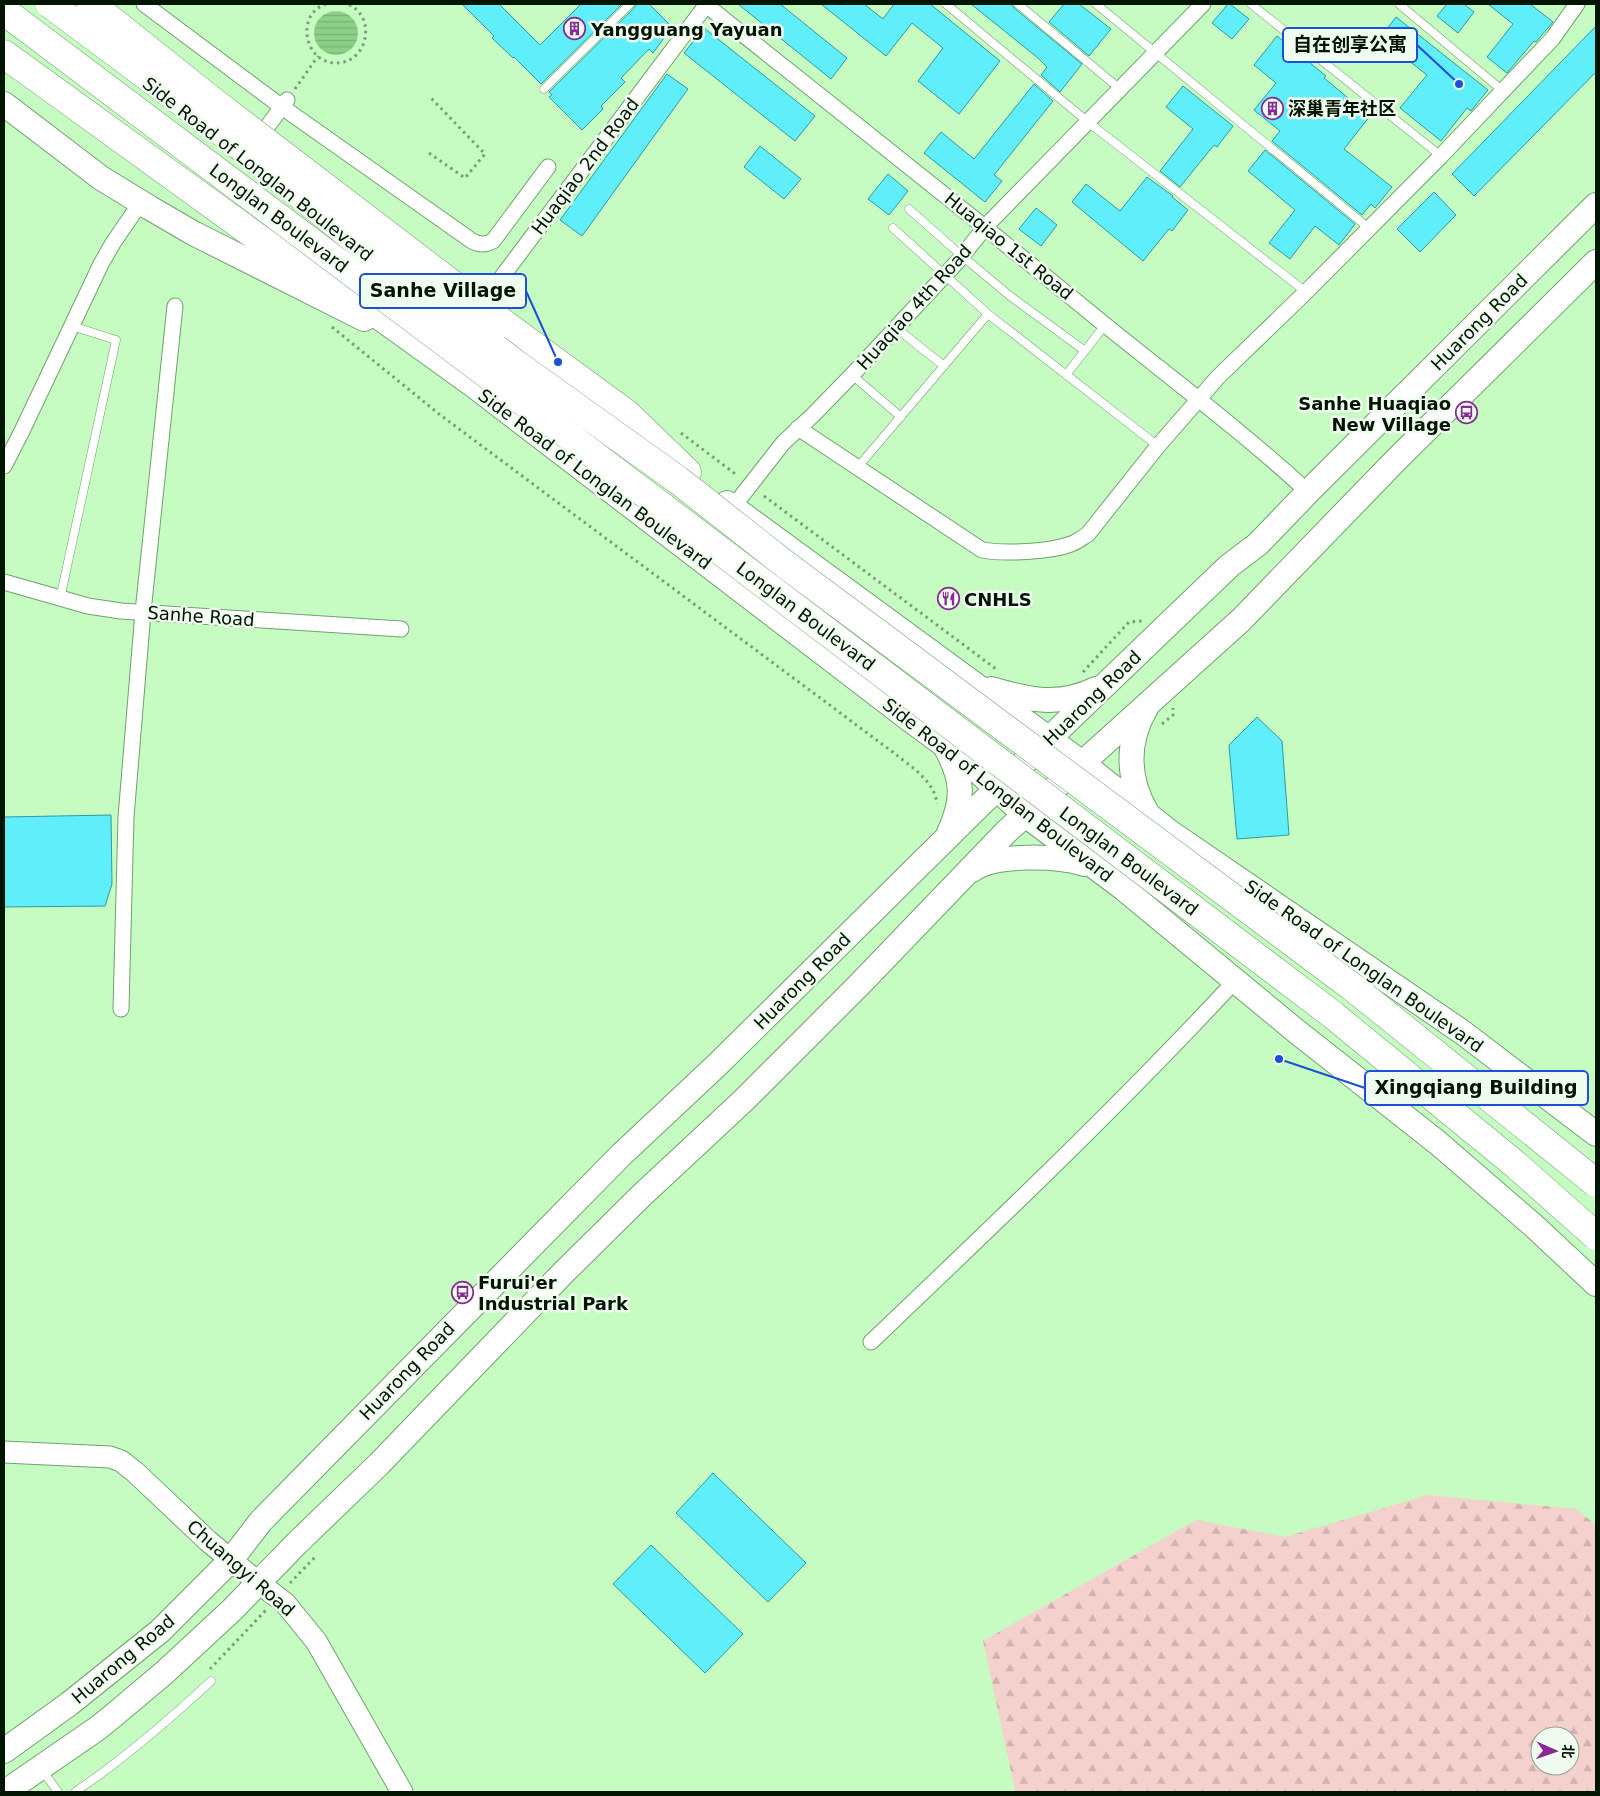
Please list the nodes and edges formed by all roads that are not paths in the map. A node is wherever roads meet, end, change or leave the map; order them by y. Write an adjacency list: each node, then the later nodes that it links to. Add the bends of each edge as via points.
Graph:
1 (42, 4): 23 (main road, Side Road of Longlan Boulevard)
2 (50, 4): 79 (highway, Longlan Boulevard, bridge, via 231,138 364,247 516,364 678,480 786,565 1351,986)
3 (91, 4): 55 (highway, bridge, via 215,103 627,414)
4 (144, 4): 19 (street)
5 (630, 4): 16 (lane)
6 (707, 4): 28 (street, Huaqiao 1st Road); 38 (street, Huaqiao 2nd Road)
7 (946, 4): 21 (lane)
8 (1018, 4): 17 (lane)
9 (1096, 4): 15 (lane)
10 (1203, 4): 15 (street, Huaqiao 4th Road)
11 (1251, 4): 22 (lane)
12 (1399, 4): 18 (lane)
13 (1577, 4): 18 (street, via 1553,38)
14 (6, 30): 35 (main road, Side Road of Longlan Boulevard, via 297,247); 35 (highway, via 162,168 260,240); 80 (highway, Longlan Boulevard, bridge, via 536,411 1333,1015 1516,1165)
15 (1154, 52): 17 (street, Huaqiao 4th Road); 30 (lane)
16 (544, 89)
17 (1120, 89): 21 (street, Huaqiao 4th Road)
18 (1503, 91): 22 (street)
19 (284, 103): 23 (street); 24 (street, via 479,244 493,241)
20 (4, 104): 25 (main road, via 101,178)
21 (1088, 122): 28 (street, Huaqiao 4th Road); 34 (lane)
22 (1441, 156): 30 (street)
23 (244, 157): 38 (main road, Side Road of Longlan Boulevard)
24 (548, 167)
25 (141, 202): 40 (street, via 105,258); 44 (main road, via 193,233)
26 (1596, 205): 56 (main road, Huarong Road)
27 (909, 209): 31 (lane)
28 (986, 226): 31 (street, Huaqiao 4th Road); 39 (street, Huaqiao 1st Road)
29 (893, 228): 33 (lane)
30 (1370, 228): 34 (street)
31 (962, 256): 33 (street, Huaqiao 4th Road); 43 (lane)
32 (1596, 262): 64 (main road, Huarong Road, via 1396,460 1241,620)
33 (945, 275): 37 (lane); 41 (street, Huaqiao 4th Road)
34 (1306, 292): 49 (street, via 1218,377)
35 (359, 303): 44 (main road, Side Road of Longlan Boulevard)
36 (175, 306): 60 (street)
37 (988, 314): 45 (lane); 48 (lane)
38 (457, 324): 42 (main road, Side Road of Longlan Boulevard); 44 (main road)
39 (1106, 325): 43 (lane); 49 (street, Huaqiao 1st Road)
40 (72, 326): 53 (street); 59 (lane, via 116,340)
41 (896, 328): 45 (lane); 47 (street, Huaqiao 4th Road)
42 (482, 344): 46 (main road); 55 (main road, Side Road of Longlan Boulevard, via 603,430)
43 (1085, 351): 48 (lane)
44 (427, 352): 46 (main road, Side Road of Longlan Boulevard)
45 (944, 366): 50 (lane)
46 (458, 374): 66 (main road, Side Road of Longlan Boulevard)
47 (852, 375): 50 (lane); 51 (street, Huaqiao 4th Road)
48 (1066, 375): 52 (lane)
49 (1199, 400): 52 (street); 56 (street, Huaqiao 1st Road, via 1247,437)
50 (901, 417): 54 (lane)
51 (798, 428): 54 (street); 57 (street, Huaqiao 4th Road, via 782,443)
52 (1158, 446): 54 (street, via 1088,534 1073,544 997,553 982,550 968,542)
53 (4, 466)
54 (857, 468)
55 (687, 472): 57 (main road, Side Road of Longlan Boulevard)
56 (1308, 492): 62 (main road, Huarong Road, via 1258,544 1229,566)
57 (733, 507): 63 (main road, Side Road of Longlan Boulevard)
58 (4, 582): 59 (street, Sanhe Road)
59 (60, 599): 60 (street, Sanhe Road, via 88,606)
60 (143, 612): 61 (street, Sanhe Road); 77 (street, via 126,817)
61 (401, 629)
62 (1107, 684): 63 (main road, via 1068,699 1043,701); 65 (main road, Huarong Road)
63 (981, 688): 65 (main road, Side Road of Longlan Boulevard); 66 (main road, via 991,705 989,720 982,731 958,745)
64 (1149, 702): 67 (main road, Huarong Road); 70 (main road, via 1137,728 1131,764 1134,784)
65 (1049, 740): 67 (main road, Side Road of Longlan Boulevard); 68 (main road, Huarong Road)
66 (944, 745): 68 (main road, Side Road of Longlan Boulevard); 72 (main road, via 959,775 960,790 954,821)
67 (1082, 763): 69 (main road, Huarong Road); 70 (main road, Side Road of Longlan Boulevard)
68 (998, 788): 69 (main road, Side Road of Longlan Boulevard); 72 (main road, Huarong Road)
69 (1024, 814): 73 (main road, Side Road of Longlan Boulevard); 74 (main road, Huarong Road)
70 (1149, 817): 71 (main road, Side Road of Longlan Boulevard)
71 (1171, 833): 75 (main road, via 1143,828 1130,833 1120,843 1114,854 1114,868); 78 (main road, Side Road of Longlan Boulevard, via 1462,1032)
72 (945, 840): 84 (main road, Huarong Road, via 614,1162 261,1522)
73 (1092, 866): 74 (main road, via 1068,859 1005,859 985,863); 75 (main road, Side Road of Longlan Boulevard)
74 (964, 875): 85 (main road, Huarong Road, via 744,1100 564,1272)
75 (1122, 888): 76 (main road, Side Road of Longlan Boulevard)
76 (1235, 981): 81 (main road, Side Road of Longlan Boulevard, via 1456,1159); 82 (street, via 1174,1047)
77 (121, 1009)
78 (1596, 1134)
79 (1596, 1183)
80 (1596, 1236)
81 (1596, 1284)
82 (872, 1342)
83 (4, 1452): 84 (street, Chuangyi Road, via 97,1455 121,1461)
84 (231, 1560): 85 (street, Chuangyi Road); 87 (main road, Huarong Road, via 160,1632)
85 (259, 1583): 88 (main road, Huarong Road, via 130,1702); 92 (street, Chuangyi Road, via 285,1603 316,1641)
86 (211, 1681): 91 (lane, via 101,1775)
87 (4, 1751)
88 (40, 1768): 89 (main road, Huarong Road); 90 (lane)
89 (4, 1792)
90 (58, 1792)
91 (75, 1792)
92 (402, 1792)

